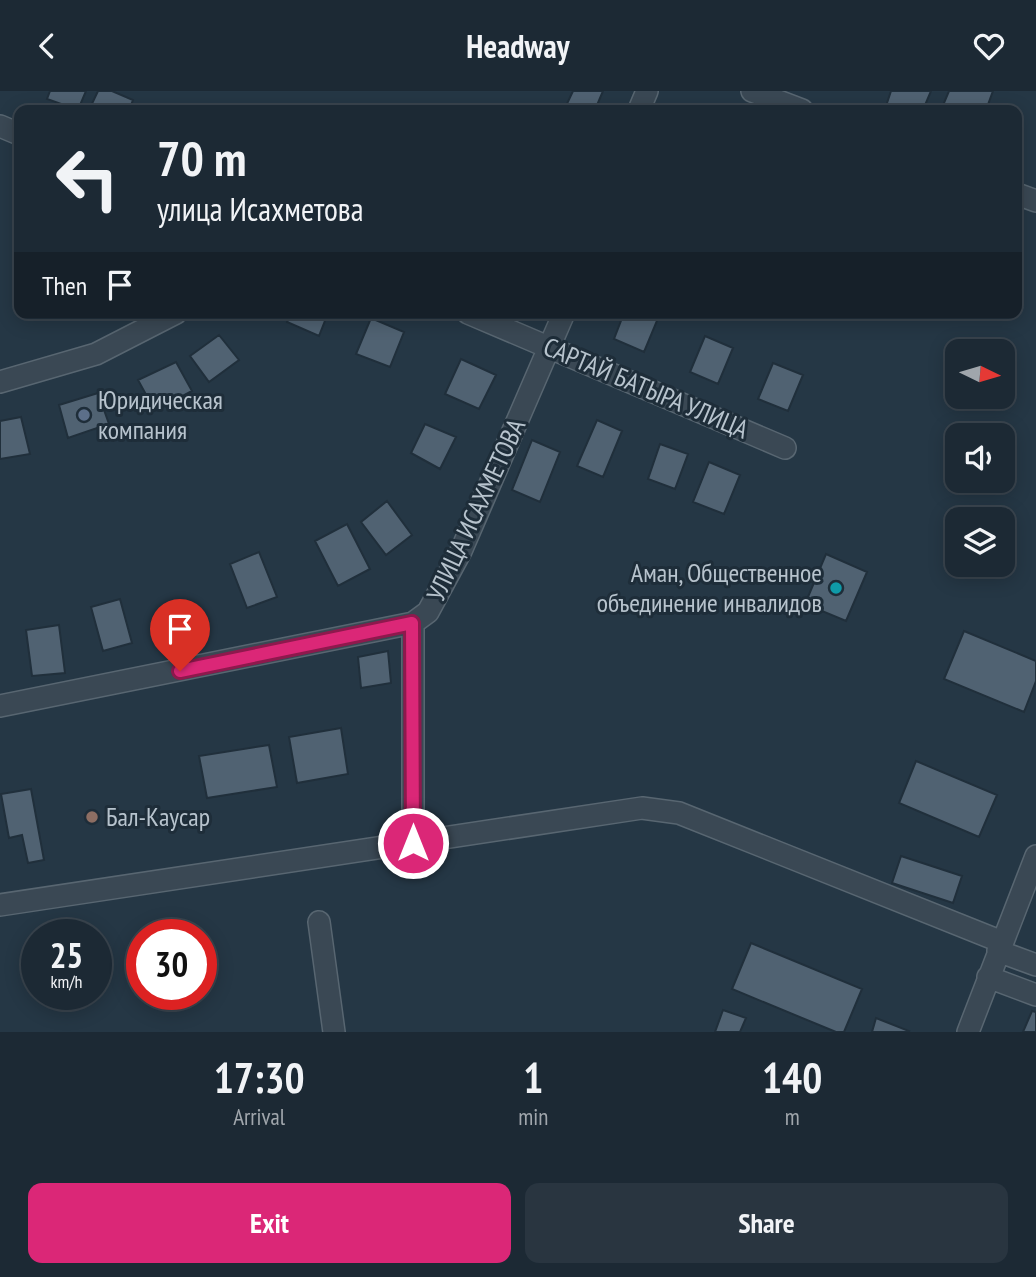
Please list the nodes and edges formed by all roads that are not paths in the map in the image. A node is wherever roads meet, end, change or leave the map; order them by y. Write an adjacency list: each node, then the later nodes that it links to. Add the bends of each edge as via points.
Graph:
1 (752, 91): 2 (street)
2 (789, 105)
3 (164, 319): 7 (street, via 96,354)
4 (483, 319): 6 (street, САРТАЙ БАТЫРА УЛИЦА)
5 (562, 319): 6 (street, УЛИЦА ИСАХМЕТОВА)
6 (551, 347): 8 (street, САРТАЙ БАТЫРА УЛИЦА); 9 (street, УЛИЦА ИСАХМЕТОВА, via 461,551 428,612)
7 (0, 382)
8 (785, 447)
9 (412, 623): 10 (street, УЛИЦА ИСАХМЕТОВА); 11 (street)
10 (0, 706)
11 (413, 843): 13 (street); 15 (street, via 642,808 679,813)
12 (1036, 856): 15 (street)
13 (0, 905)
14 (319, 922): 19 (street)
15 (1000, 947): 16 (street); 17 (street)
16 (1036, 965)
17 (988, 977): 18 (street); 20 (street)
18 (1036, 995)
19 (334, 1032)
20 (968, 1032)

